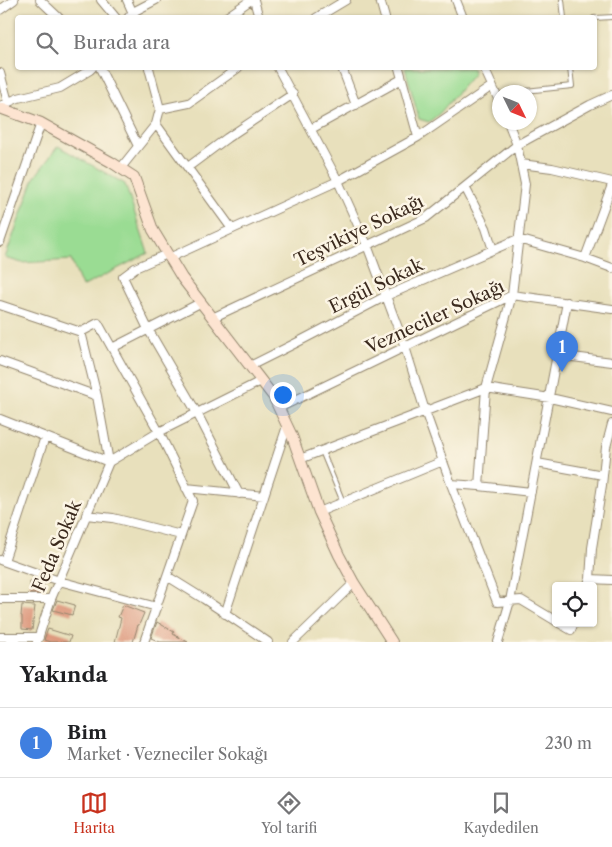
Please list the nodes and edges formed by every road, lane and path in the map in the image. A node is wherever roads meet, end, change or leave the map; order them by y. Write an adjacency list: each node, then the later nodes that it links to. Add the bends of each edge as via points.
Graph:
1 (14, 0): 11 (street)
2 (40, 0): 12 (street)
3 (101, 0): 13 (street)
4 (127, 0): 14 (street)
5 (156, 0): 15 (street)
6 (252, 0): 16 (street); 17 (street)
7 (346, 0): 18 (street)
8 (380, 0): 19 (street)
9 (456, 0): 20 (street)
10 (562, 0): 21 (lane)
11 (0, 10)
12 (57, 15)
13 (114, 15)
14 (132, 15)
15 (134, 15)
16 (230, 15)
17 (258, 15)
18 (323, 15)
19 (383, 15)
20 (462, 15)
21 (564, 15)
22 (612, 17): 23 (lane)
23 (597, 18)
24 (90, 70): 40 (street, via 60,88 18,98)
25 (101, 70): 48 (street)
26 (150, 70): 41 (street)
27 (235, 70): 41 (street, via 189,102)
28 (279, 70): 37 (street)
29 (343, 70): 39 (street)
30 (399, 70): 34 (street)
31 (485, 70): 35 (street)
32 (570, 70): 36 (lane, via 572,86)
33 (0, 73): 40 (street)
34 (402, 79): 39 (street); 46 (street)
35 (492, 86): 46 (street)
36 (537, 90)
37 (293, 94): 44 (street); 51 (street)
38 (612, 95): 47 (street, Teşvikiye Sokağı)
39 (356, 104): 44 (street)
40 (3, 106): 42 (street)
41 (160, 109): 43 (street)
42 (41, 123): 50 (street); 57 (street)
43 (156, 124): 48 (street); 51 (street)
44 (311, 129): 52 (street)
45 (511, 130): 47 (street)
46 (418, 137): 52 (street)
47 (517, 145): 49 (street); 54 (street, Teşvikiye Sokağı)
48 (138, 146): 50 (street)
49 (521, 164): 53 (street); 56 (street, via 525,184)
50 (120, 168): 60 (street, via 134,177 153,230)
51 (188, 168): 55 (street)
52 (338, 181): 55 (street); 58 (street)
53 (612, 183): 61 (street)
54 (466, 186): 58 (street, Teşvikiye Sokağı, via 426,218); 59 (street)
55 (232, 229): 60 (street)
56 (518, 239): 59 (street, Ergül Sokak); 61 (street); 63 (street)
57 (0, 242)
58 (367, 245): 64 (street); 69 (street, Teşvikiye Sokağı)
59 (493, 250): 64 (street, Ergül Sokak)
60 (168, 256): 65 (street); 70 (street, via 123,276)
61 (585, 258): 62 (street)
62 (612, 268)
63 (512, 295): 66 (street, Vezneciler Sokağı); 72 (street, Vezneciler Sokağı); 79 (street)
64 (386, 296): 72 (street); 77 (street, Ergül Sokak)
65 (200, 302): 69 (street); 70 (street)
66 (567, 302): 68 (street, Vezneciler Sokağı); 74 (street)
67 (0, 305): 71 (street)
68 (612, 309)
69 (212, 318): 77 (street)
70 (148, 329): 73 (street); 84 (street)
71 (81, 332): 73 (street, via 98,323); 80 (street)
72 (405, 347): 82 (street, Vezneciler Sokağı); 83 (street)
73 (112, 348): 89 (street)
74 (557, 354): 76 (street); 81 (street)
75 (0, 361): 80 (street)
76 (612, 362)
77 (250, 366): 78 (street)
78 (261, 381): 82 (street); 84 (street)
79 (486, 388): 81 (street); 83 (street); 98 (street)
80 (97, 396): 94 (street)
81 (550, 398): 85 (street); 95 (street)
82 (279, 408): 88 (street)
83 (425, 411): 91 (street); 93 (street)
84 (198, 412): 89 (street); 101 (street)
85 (612, 412)
86 (0, 419): 90 (street)
87 (612, 424): 96 (street)
88 (287, 426): 92 (street); 102 (street)
89 (160, 432): 94 (street); 99 (street)
90 (46, 437): 94 (street); 107 (street)
91 (322, 451): 92 (street); 103 (lane)
92 (300, 459): 104 (street)
93 (443, 461): 97 (street); 103 (street)
94 (109, 462): 105 (street, Feda Sokak)
95 (537, 463): 96 (street); 100 (street)
96 (603, 475): 112 (street)
97 (451, 484): 98 (street); 115 (street, via 497,602)
98 (479, 486): 100 (street)
99 (186, 488): 101 (street); 106 (street, via 193,501)
100 (531, 492): 115 (street)
101 (239, 494): 102 (street)
102 (264, 496): 117 (street)
103 (343, 502): 104 (street)
104 (319, 512): 111 (street)
105 (86, 515): 106 (street, via 113,518); 110 (street, Feda Sokak)
106 (181, 535): 108 (street)
107 (2, 560): 110 (street)
108 (167, 576): 116 (street); 117 (street)
109 (612, 580): 112 (street)
110 (59, 581): 114 (street, Feda Sokak); 116 (street)
111 (354, 582): 123 (street); 124 (street)
112 (589, 582)
113 (0, 600): 114 (street)
114 (51, 600): 120 (street, Feda Sokak)
115 (510, 601): 118 (street, via 521,600); 125 (street)
116 (157, 607): 121 (street)
117 (225, 614): 122 (street)
118 (552, 619)
119 (0, 637): 120 (street)
120 (38, 639)
121 (148, 641)
122 (268, 642)
123 (294, 642)
124 (392, 642)
125 (498, 642)

